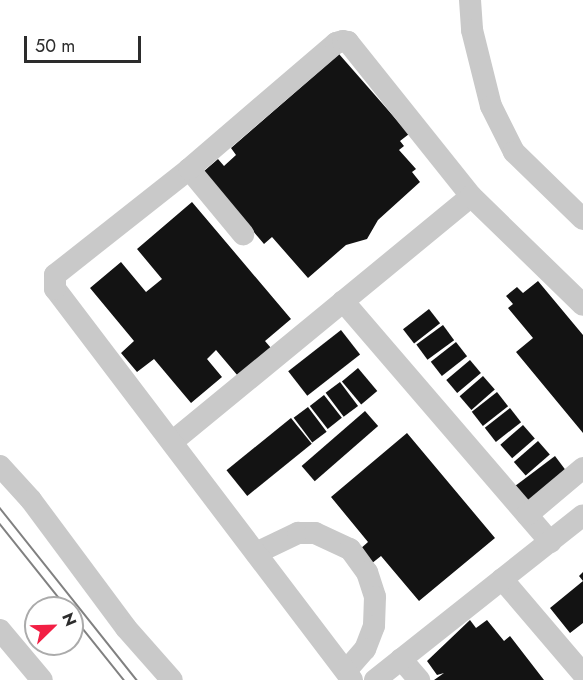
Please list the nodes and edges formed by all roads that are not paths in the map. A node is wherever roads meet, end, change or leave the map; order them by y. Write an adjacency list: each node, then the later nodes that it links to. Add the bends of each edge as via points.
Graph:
1 (470, 0): 4 (street, via 472,30 491,106 514,153)
2 (189, 169): 3 (street, via 336,43 344,41); 5 (street); 8 (street, via 52,281)
3 (471, 196): 6 (street); 7 (street)
4 (583, 219)
5 (243, 234)
6 (344, 300): 8 (street); 11 (street)
7 (583, 305)
8 (172, 442): 14 (street)
9 (0, 466): 21 (street, via 31,500 126,628)
10 (583, 468): 11 (street)
11 (527, 515): 13 (street)
12 (583, 515): 13 (street)
13 (550, 542): 15 (street)
14 (256, 553): 19 (street); 19 (street, via 298,533 315,534 340,544 356,557 367,572 375,597 374,626)
15 (502, 579): 17 (street); 18 (street)
16 (0, 630): 20 (street)
17 (401, 659): 22 (street); 23 (street)
18 (583, 674)
19 (349, 676)
20 (42, 680)
21 (172, 680)
22 (375, 680)
23 (419, 680)

